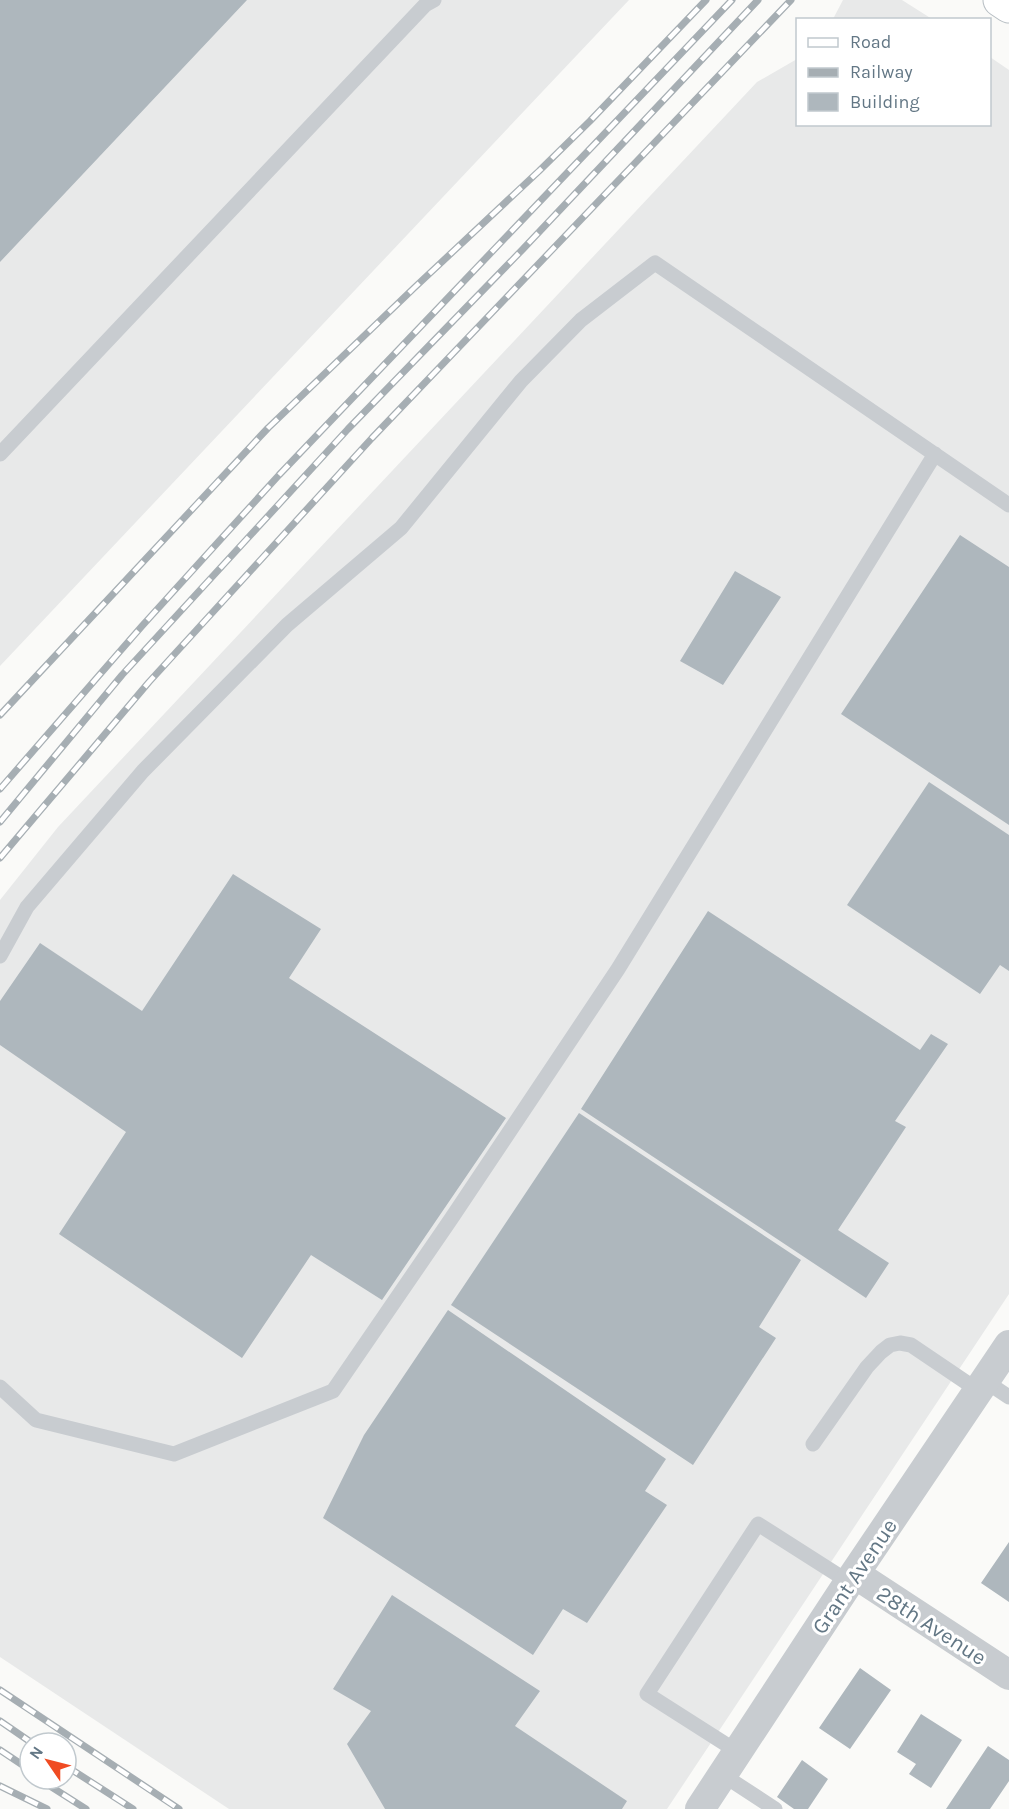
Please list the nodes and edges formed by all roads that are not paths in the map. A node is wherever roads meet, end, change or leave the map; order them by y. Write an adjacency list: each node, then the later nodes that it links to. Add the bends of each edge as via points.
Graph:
1 (434, 0): 4 (lane, via 425,5)
2 (1000, 0): 3 (main road)
3 (1009, 6)
4 (0, 454)
5 (935, 454): 6 (lane); 7 (lane, via 655,262 581,320 521,381 401,528 287,625 143,771 27,907); 9 (lane, via 618,969 333,1391 174,1454 36,1419)
6 (1009, 505)
7 (0, 956)
8 (1009, 1345): 10 (street, Grant Avenue)
9 (0, 1387)
10 (991, 1389): 11 (lane, via 911,1345 890,1345 867,1367); 12 (street, Grant Avenue)
11 (813, 1444)
12 (852, 1578): 13 (street, 28th Avenue); 14 (street, Grant Avenue); 14 (lane, via 758,1524 647,1694)
13 (1009, 1675)
14 (730, 1763): 15 (street, Grant Avenue); 16 (lane)
15 (700, 1809)
16 (775, 1809)

